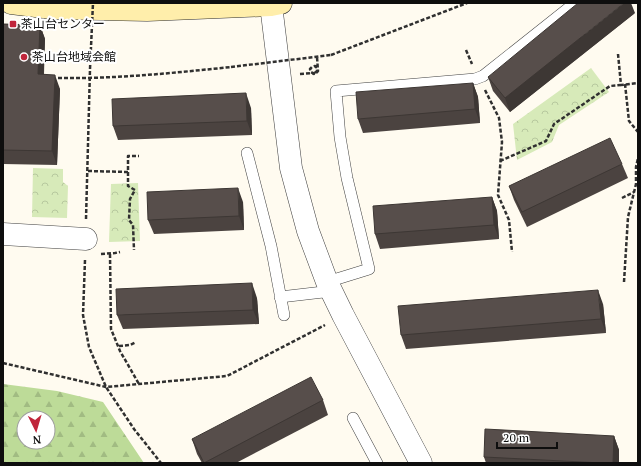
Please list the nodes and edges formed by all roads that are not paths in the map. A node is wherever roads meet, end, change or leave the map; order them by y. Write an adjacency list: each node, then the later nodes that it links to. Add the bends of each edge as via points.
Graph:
1 (11, 3): 3 (street, via 52,8 147,10)
2 (575, 3): 7 (lane, via 479,78 336,91 347,178 369,269)
3 (276, 4): 7 (street, via 291,168 308,231)
4 (247, 153): 8 (lane, via 271,246)
5 (3, 234): 6 (street)
6 (86, 239)
7 (329, 287): 8 (lane); 12 (street)
8 (280, 297): 9 (lane)
9 (284, 315)
10 (353, 418): 11 (lane)
11 (377, 463)
12 (421, 463)

